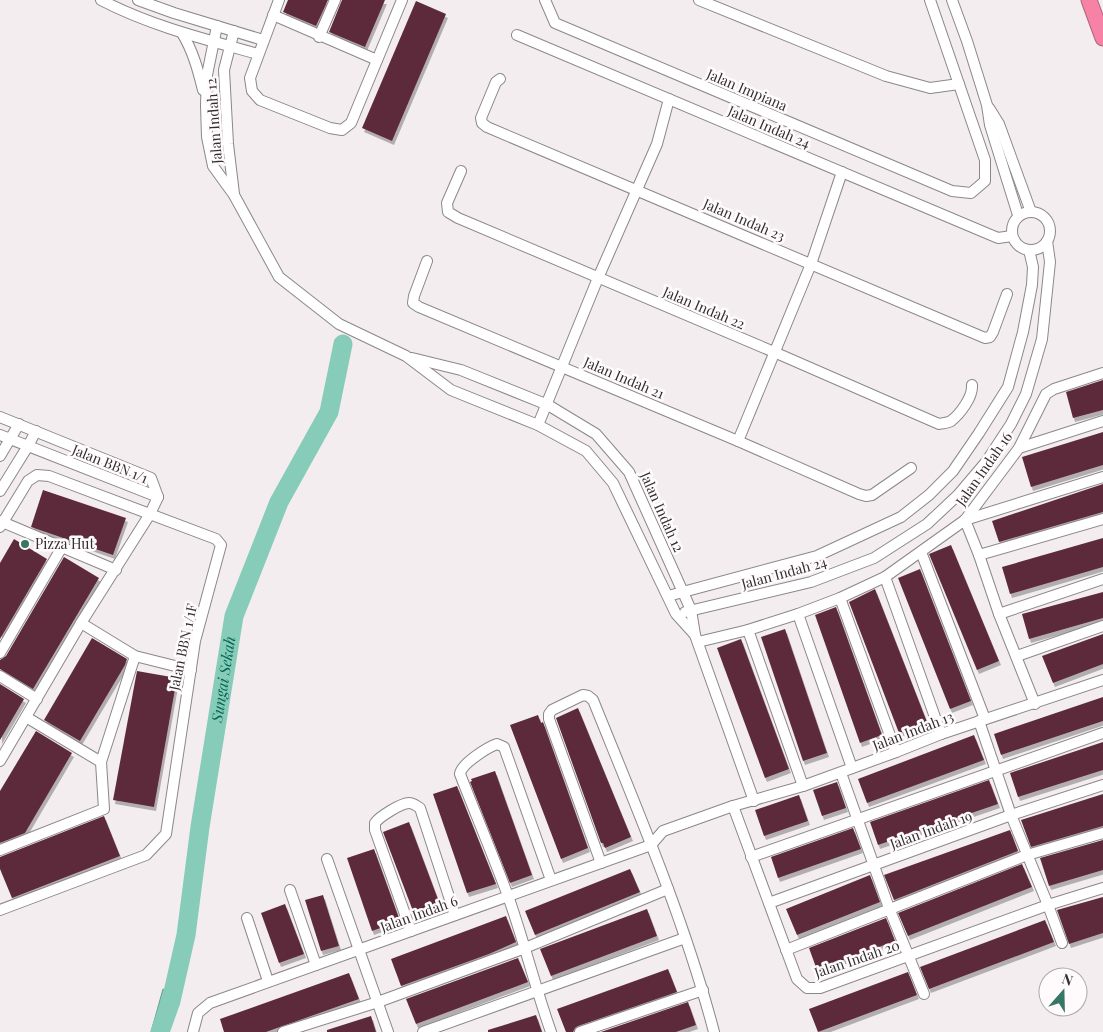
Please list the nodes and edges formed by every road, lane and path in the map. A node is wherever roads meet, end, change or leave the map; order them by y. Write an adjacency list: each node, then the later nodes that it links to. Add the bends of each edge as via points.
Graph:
1 (101, 0): 14 (street)
2 (138, 0): 12 (street)
3 (279, 0): 11 (street)
4 (335, 0): 16 (street)
5 (402, 0): 22 (street)
6 (545, 0): 24 (street, Jalan Impiana, via 555,23 952,191 971,193 985,181 985,160)
7 (699, 0): 24 (street, via 886,76 930,88)
8 (930, 0): 24 (street)
9 (952, 0): 27 (street)
10 (1089, 0): 17 (highway)
11 (273, 15): 16 (street); 18 (street)
12 (217, 26): 13 (street); 19 (street, Jalan Indah 12)
13 (234, 31): 18 (street); 20 (street, Jalan Indah 12)
14 (182, 33): 19 (street); 26 (street, via 197,66)
15 (517, 35): 25 (street, Jalan Indah 24)
16 (319, 36): 22 (street)
17 (1103, 38)
18 (263, 40): 21 (street)
19 (213, 42): 20 (street); 26 (street, Jalan Indah 12)
20 (230, 46): 21 (street); 31 (street, Jalan Indah 12, via 224,70)
21 (258, 54): 22 (street, via 250,78 252,91 260,100 342,130 351,123)
22 (377, 60)
23 (500, 79): 30 (street, Jalan Indah 23, via 481,118 482,123)
24 (959, 84)
25 (668, 99): 29 (street, Jalan Indah 24); 30 (street, via 657,144)
26 (206, 105): 31 (street, Jalan Indah 12, via 207,136 213,166)
27 (987, 105): 32 (street, via 999,124); 33 (street)
28 (460, 170): 39 (street, Jalan Indah 22, via 447,203 448,212)
29 (842, 172): 34 (street, Jalan Indah 24, via 998,238); 38 (street)
30 (637, 190): 38 (street, Jalan Indah 23); 39 (street)
31 (234, 195): 42 (street, Jalan Indah 12, via 279,276 339,324)
32 (1031, 212): 33 (street); 35 (street, via 1037,212 1046,219 1050,230)
33 (1018, 216): 34 (street, via 1012,226)
34 (1012, 236): 36 (street, via 1020,246)
35 (1047, 241): 36 (street, via 1040,248); 75 (street, Jalan Indah 24, via 1050,262 1042,339 1026,394 991,454 958,495 927,524 874,558 811,582)
36 (1029, 250): 72 (street, Jalan Indah 24, via 1032,284 1008,387 953,471 929,495 901,517 817,556)
37 (427, 261): 43 (street, Jalan Indah 21, via 414,296 413,303 419,308)
38 (811, 264): 40 (street, Jalan Indah 23, via 985,338 990,337); 41 (street)
39 (598, 278): 41 (street, Jalan Indah 22); 43 (street)
40 (1007, 294)
41 (774, 352): 45 (street, Jalan Indah 22, via 939,424 950,422 969,399); 54 (street)
42 (406, 356): 46 (street, Jalan Indah 12, via 461,370); 50 (street, Jalan Indah 12, via 452,390)
43 (562, 367): 46 (street); 54 (street, Jalan Indah 21)
44 (1103, 373): 56 (street, Jalan Indah 16, via 1046,394)
45 (972, 385)
46 (548, 405): 50 (street); 72 (street, Jalan Indah 12, via 596,434 629,472)
47 (0, 416): 49 (street, Jalan BBN 1/1)
48 (1103, 421): 56 (street)
49 (19, 424): 51 (street, Jalan BBN 1/1); 53 (street)
50 (538, 426): 73 (street, Jalan Indah 12, via 586,452 613,483)
51 (36, 430): 55 (street); 61 (street, Jalan BBN 1/1, via 151,478)
52 (0, 435): 53 (street, Jalan BBN 1/1)
53 (10, 439): 55 (street, Jalan BBN 1/1); 57 (street)
54 (738, 441): 58 (street, Jalan Indah 21, via 866,496)
55 (28, 446): 60 (street); 61 (street, Jalan BBN 1/1)
56 (1019, 448): 64 (street, Jalan Indah 16)
57 (0, 456)
58 (911, 468)
59 (1103, 477): 64 (street)
60 (0, 490)
61 (158, 497): 62 (street)
62 (150, 514): 65 (street, Jalan BBN 1/1F, via 49,476 37,475 28,481); 69 (street); 86 (street, Jalan BBN 1/1F, via 216,539 221,545 195,641)
63 (1103, 519): 68 (street)
64 (965, 520): 67 (street); 68 (street, Jalan Indah 16)
65 (1, 524): 66 (street)
66 (62, 547): 69 (street); 83 (street)
67 (921, 552): 70 (street); 92 (street)
68 (979, 555): 78 (street, Jalan Indah 16)
69 (116, 570): 79 (street)
70 (885, 577): 74 (street); 94 (street)
71 (1103, 578): 78 (street)
72 (682, 592): 73 (street, Jalan Indah 24); 75 (street, Jalan Indah 12)
73 (668, 596): 76 (street, Jalan Indah 12)
74 (840, 598): 77 (street); 95 (street)
75 (691, 610): 76 (street, Jalan Indah 24); 82 (street, Jalan Indah 12)
76 (676, 614): 82 (street, Jalan Indah 12)
77 (798, 614): 81 (street); 98 (street)
78 (999, 614): 85 (street, Jalan Indah 16)
79 (81, 623): 84 (street); 89 (street)
80 (1103, 626): 85 (street)
81 (748, 630): 82 (street); 102 (street)
82 (696, 639): 103 (street, Jalan Indah 12)
83 (0, 653)
84 (135, 656): 86 (street); 97 (street)
85 (1017, 656): 90 (street, Jalan Indah 16)
86 (191, 670): 123 (street, Jalan BBN 1/1F, via 166,834 146,855)
87 (0, 676): 89 (street)
88 (1103, 680): 90 (street, Jalan Indah 13)
89 (37, 699): 91 (street)
90 (1035, 704): 92 (street, Jalan Indah 13)
91 (26, 717): 96 (street); 97 (street)
92 (982, 720): 94 (street, Jalan Indah 13); 99 (street)
93 (1103, 733): 99 (street)
94 (941, 734): 95 (street, Jalan Indah 13)
95 (896, 752): 98 (street, Jalan Indah 13)
96 (0, 761)
97 (101, 762): 109 (street, via 104,809)
98 (852, 768): 100 (street, Jalan Indah 13)
99 (996, 770): 105 (street); 106 (street)
100 (841, 772): 102 (street, Jalan Indah 13); 106 (street)
101 (1103, 785): 105 (street, Jalan Indah 19)
102 (803, 786): 103 (street, Jalan Indah 13)
103 (754, 801): 104 (street, Jalan Indah 13)
104 (733, 806): 108 (street, Jalan Indah 13, via 663,831); 111 (street, Jalan Indah 20)
105 (1011, 815): 110 (street); 114 (street, Jalan Indah 19)
106 (857, 819): 111 (street); 114 (street)
107 (1103, 833): 110 (street)
108 (651, 845): 113 (street, Jalan Indah 6); 113 (street, via 592,700 583,695 552,710 548,718); 117 (street)
109 (0, 850)
110 (1027, 855): 121 (street); 122 (street)
111 (752, 857): 120 (street, Jalan Indah 20)
112 (328, 859): 130 (street)
113 (601, 863): 115 (street, Jalan Indah 6)
114 (874, 865): 120 (street, Jalan Indah 19); 122 (street)
115 (551, 880): 119 (street, Jalan Indah 6); 119 (street, via 504,747 491,746 462,767 460,774)
116 (1103, 888): 121 (street, Jalan Indah 20)
117 (668, 889): 127 (street); 129 (street)
118 (290, 890): 133 (street)
119 (508, 896): 124 (street, Jalan Indah 6); 129 (street)
120 (769, 903): 131 (street, Jalan Indah 20)
121 (1048, 905): 128 (street); 132 (street, Jalan Indah 20)
122 (890, 908): 131 (street); 132 (street)
123 (0, 910)
124 (455, 915): 126 (street, Jalan Indah 6); 126 (street, via 420,808 406,803 378,819 375,830)
125 (247, 918): 134 (street)
126 (412, 931): 130 (street, Jalan Indah 6)
127 (685, 938): 135 (street); 136 (street)
128 (1062, 943)
129 (524, 948): 136 (street); 138 (street)
130 (359, 949): 133 (street, Jalan Indah 6); 138 (street)
131 (786, 950): 132 (street, Jalan Indah 20, via 797,979 807,988 820,988)
132 (908, 956): 137 (street)
133 (316, 965): 134 (street, Jalan Indah 6)
134 (268, 981): 139 (street, Jalan Indah 6, via 210,1003 198,1014)
135 (703, 990): 144 (street); 145 (street)
136 (537, 992): 142 (street); 143 (street)
137 (924, 994)
138 (378, 1002): 140 (street); 141 (street)
139 (193, 1032)
140 (283, 1032)
141 (388, 1032)
142 (423, 1032)
143 (551, 1032)
144 (580, 1032)
145 (714, 1032)

